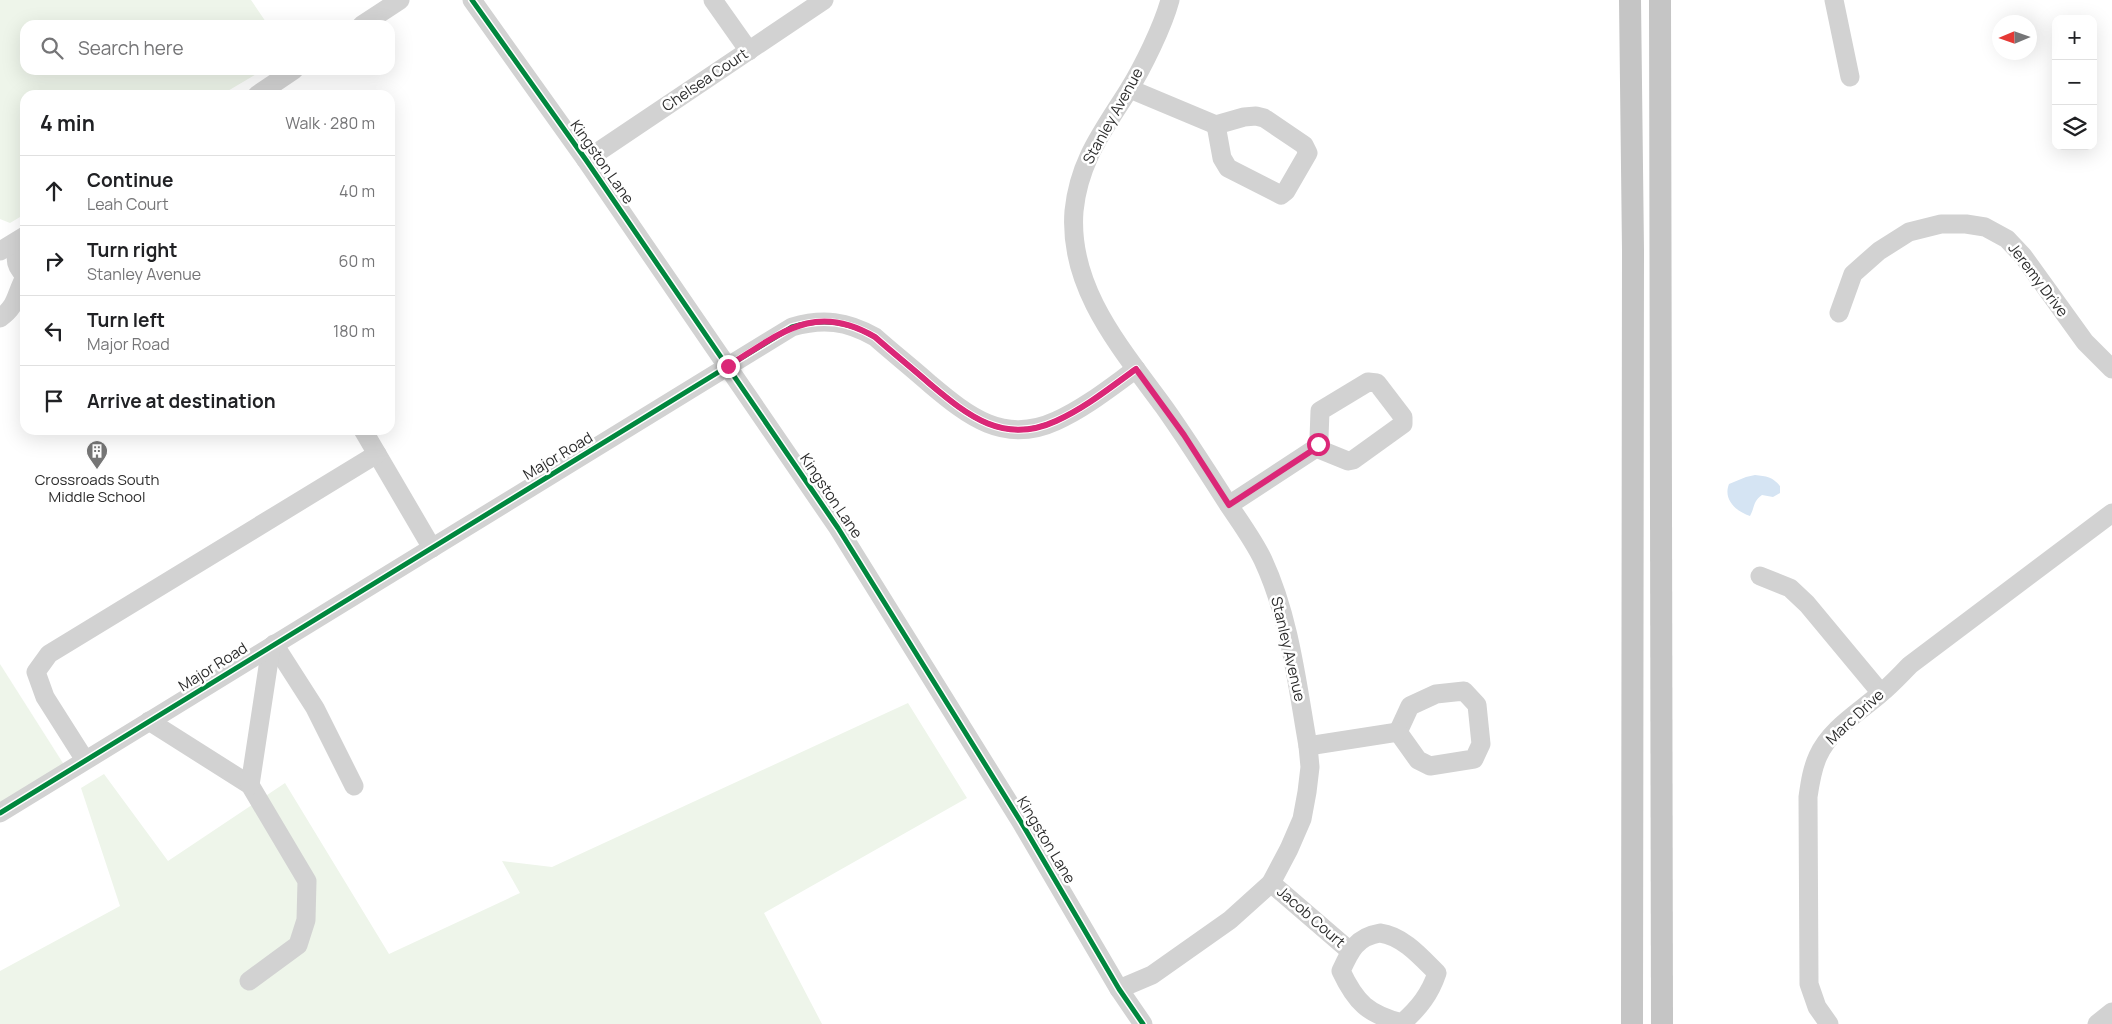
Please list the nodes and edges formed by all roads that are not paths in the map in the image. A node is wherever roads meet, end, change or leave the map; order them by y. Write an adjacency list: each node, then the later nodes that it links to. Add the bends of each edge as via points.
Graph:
1 (400, 0): 9 (street)
2 (472, 0): 16 (street, Kingston Lane)
3 (713, 0): 10 (street)
4 (824, 0): 10 (street, Chelsea Court)
5 (1170, 0): 13 (street, Stanley Avenue, via 1166,15)
6 (1630, 0): 49 (main road, via 1633,250)
7 (1660, 0): 50 (main road)
8 (1834, 0): 12 (street)
9 (370, 20)
10 (749, 50): 16 (street, Chelsea Court)
11 (287, 75): 14 (street)
12 (1850, 77)
13 (1130, 89): 15 (street); 25 (street, Stanley Avenue, via 1090,152 1079,181 1074,237 1086,289)
14 (267, 90)
15 (1216, 125): 15 (street, via 1244,116 1264,118 1304,145 1308,153 1286,191 1281,195 1228,168 1222,158)
16 (586, 160): 24 (street, Kingston Lane)
17 (20, 238): 19 (street)
18 (20, 243): 20 (street, via 16,260)
19 (0, 251)
20 (20, 272)
21 (20, 285): 23 (street, via 15,305)
22 (1839, 313): 26 (street, Jeremy Drive, via 1853,274 1879,250 1909,232 1941,224 1985,227 2007,239 2023,256 2085,342)
23 (0, 318)
24 (728, 366): 25 (street, Major Road, via 792,327 826,320 843,322 875,337 979,421 1018,429 1037,428 1056,421); 32 (street, Major Road); 46 (street, Kingston Lane, via 838,528 1021,822)
25 (1136, 369): 30 (street, Stanley Avenue)
26 (2112, 369)
27 (366, 435): 29 (street)
28 (1316, 448): 28 (street, via 1320,411 1368,382 1377,384 1403,417 1403,424 1353,460); 30 (street)
29 (377, 454): 32 (street); 39 (street, via 49,654 36,672 45,697)
30 (1229, 505): 38 (street, Stanley Avenue, via 1263,559 1275,588 1283,614)
31 (2112, 513): 35 (street, Marc Drive, via 1918,659)
32 (432, 548): 34 (street, Major Road)
33 (1760, 576): 35 (street, via 1790,588 1807,604)
34 (272, 646): 36 (street, Major Road); 40 (street); 41 (street, via 315,708)
35 (1881, 693): 51 (street, Marc Drive, via 1828,740 1818,756 1810,783 1809,984 1817,1007)
36 (149, 721): 39 (street, Major Road); 40 (street)
37 (1398, 732): 37 (street, via 1410,706 1436,694 1464,692 1477,705 1481,744 1474,759 1430,766 1418,760); 38 (street)
38 (1308, 746): 43 (street, Stanley Avenue, via 1308,792 1302,819)
39 (86, 760): 42 (street, Major Road)
40 (250, 785): 45 (street, via 307,881 306,920 298,945)
41 (354, 786)
42 (0, 813)
43 (1271, 883): 44 (street, Jacob Court); 46 (street, Stanley Avenue, via 1230,920 1152,975)
44 (1350, 951): 44 (street, Jacob Court, via 1341,971 1350,991 1364,1007 1380,1017 1402,1023 1418,1009 1432,989 1437,973 1392,935 1367,935)
45 (249, 981)
46 (1119, 989): 48 (street, Kingston Lane)
47 (2112, 1012): 52 (street)
48 (1143, 1024)
49 (1632, 1024)
50 (1662, 1024)
51 (1829, 1024)
52 (2097, 1024)

